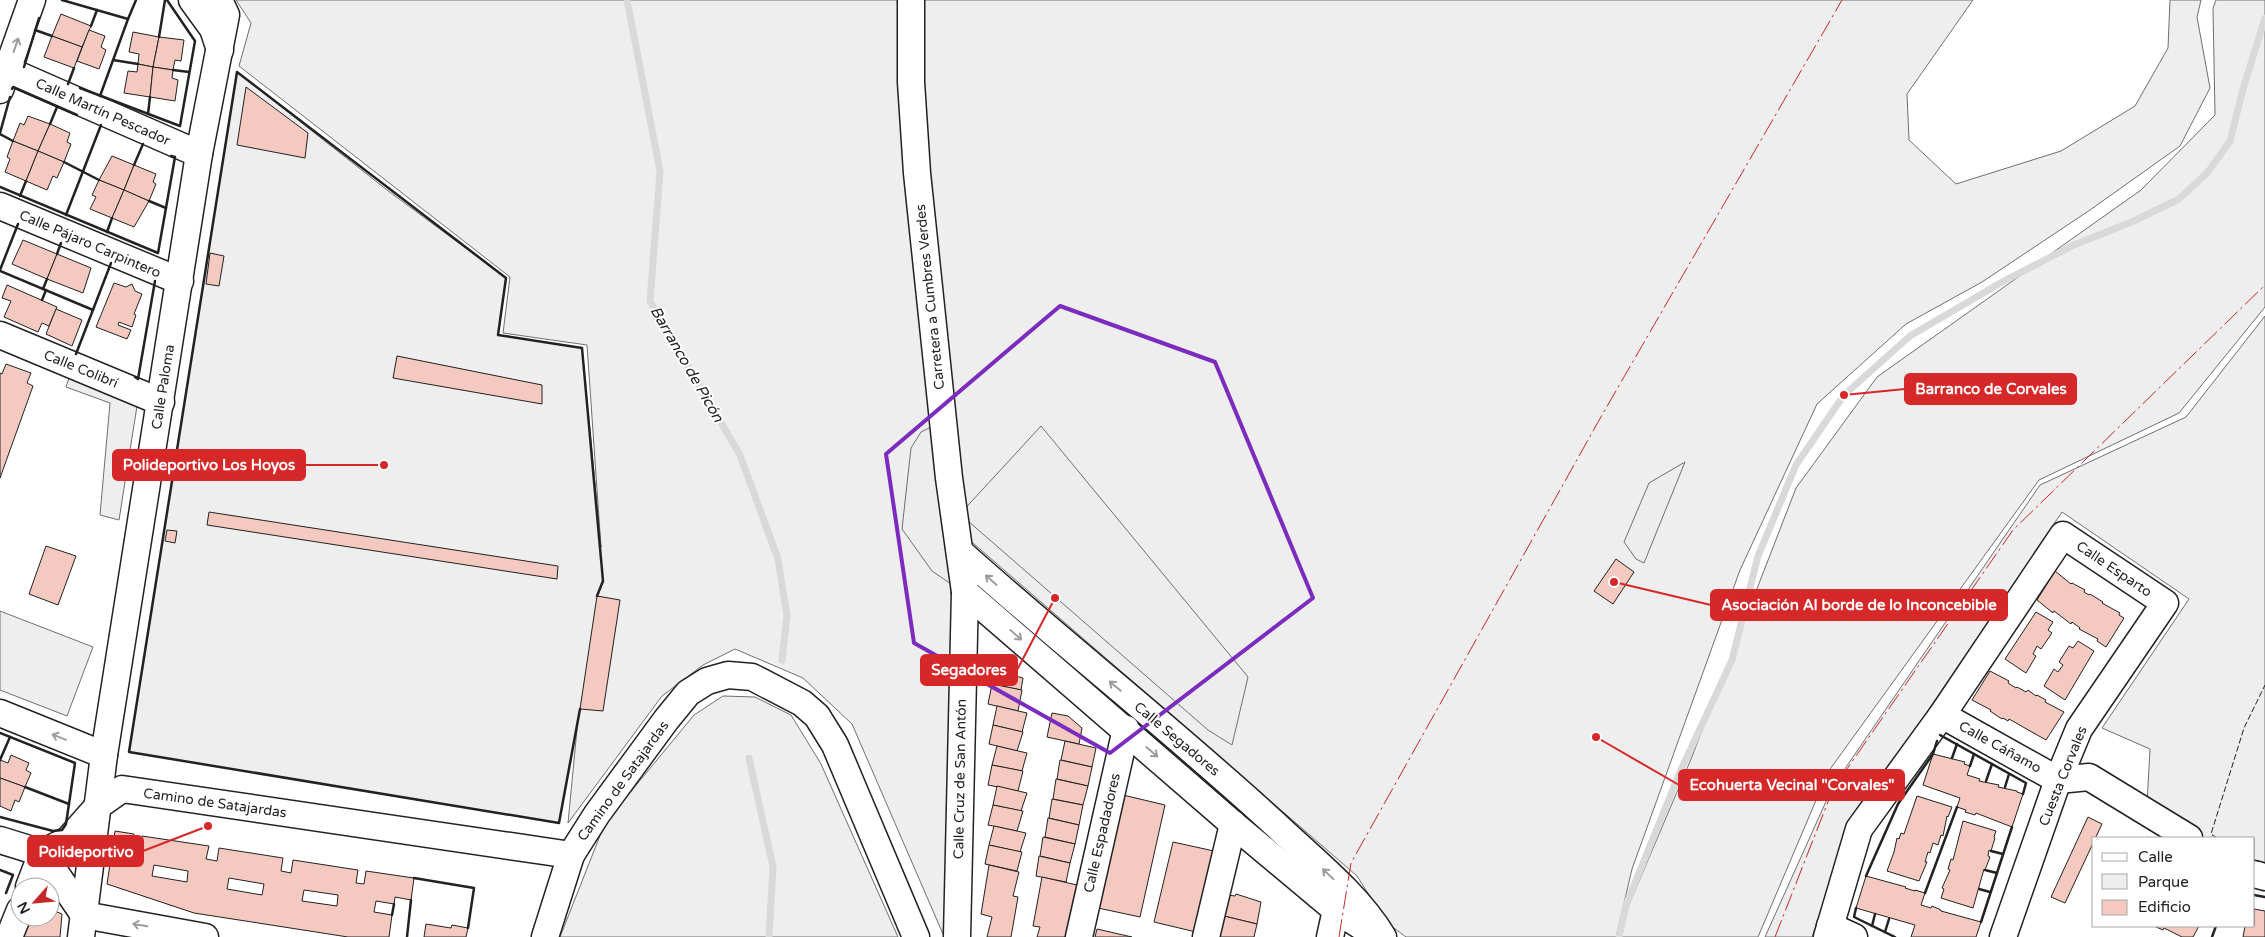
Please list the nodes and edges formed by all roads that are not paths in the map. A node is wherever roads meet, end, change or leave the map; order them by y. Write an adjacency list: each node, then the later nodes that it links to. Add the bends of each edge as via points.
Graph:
1 (32, 0): 6 (street, one-way to 1)
2 (192, 0): 5 (street, via 213,29)
3 (219, 0): 5 (street, Calle Paloma, via 226,15)
4 (912, 0): 12 (street, Carretera a Cumbres Verdes, via 911,82 917,174 949,478)
5 (220, 50): 7 (street, Calle Paloma)
6 (4, 80): 7 (street, Calle Martín Pescador)
7 (200, 154): 9 (street, Calle Paloma)
8 (0, 206): 9 (street, Calle Pájaro Carpintero)
9 (180, 281): 11 (street, Calle Paloma)
10 (0, 335): 11 (street, Calle Colibrí)
11 (161, 402): 18 (street, Calle Paloma)
12 (960, 552): 13 (street, Carretera a Cumbres Verdes); 28 (street, Calle Segadores, one-way to 12, via 1242,794)
13 (965, 592): 17 (street, Calle Segadores, one-way to 17); 34 (street, Calle Cruz de San Antón)
14 (2165, 603): 16 (street, Calle Esparto, via 2062,534); 19 (street, Cuesta Corvales, via 2080,729)
15 (0, 713): 18 (street, one-way to 15)
16 (1942, 715): 19 (street, Calle Cáñamo); 30 (street, via 1858,829)
17 (1126, 730): 22 (street, Calle Segadores, one-way to 22); 35 (street, Calle Espadadores)
18 (104, 755): 20 (street); 21 (street, Calle Paloma)
19 (2058, 780): 23 (street, via 2089,777); 40 (street, Cuesta Corvales)
20 (122, 789): 21 (street); 26 (street, Camino de Satajardas)
21 (98, 806): 25 (street, via 68,840); 29 (street, Calle Paloma)
22 (1233, 824): 28 (street, Calle Segadores); 36 (street)
23 (2187, 837)
24 (0, 840): 25 (street)
25 (42, 853): 27 (street); 29 (street)
26 (571, 855): 32 (street); 33 (street, Camino de Satajardas, via 596,814 688,693 707,681 728,675 752,677 791,696 817,716 835,745)
27 (33, 877)
28 (1342, 901): 37 (street); 38 (street, Calle Segadores, via 1368,932)
29 (83, 926): 31 (street, one-way to 29)
30 (1828, 932): 39 (street)
31 (199, 936)
32 (545, 937)
33 (916, 937)
34 (957, 937)
35 (1079, 937)
36 (1206, 937)
37 (1330, 937)
38 (1382, 937)
39 (1854, 937)
40 (2003, 937)

